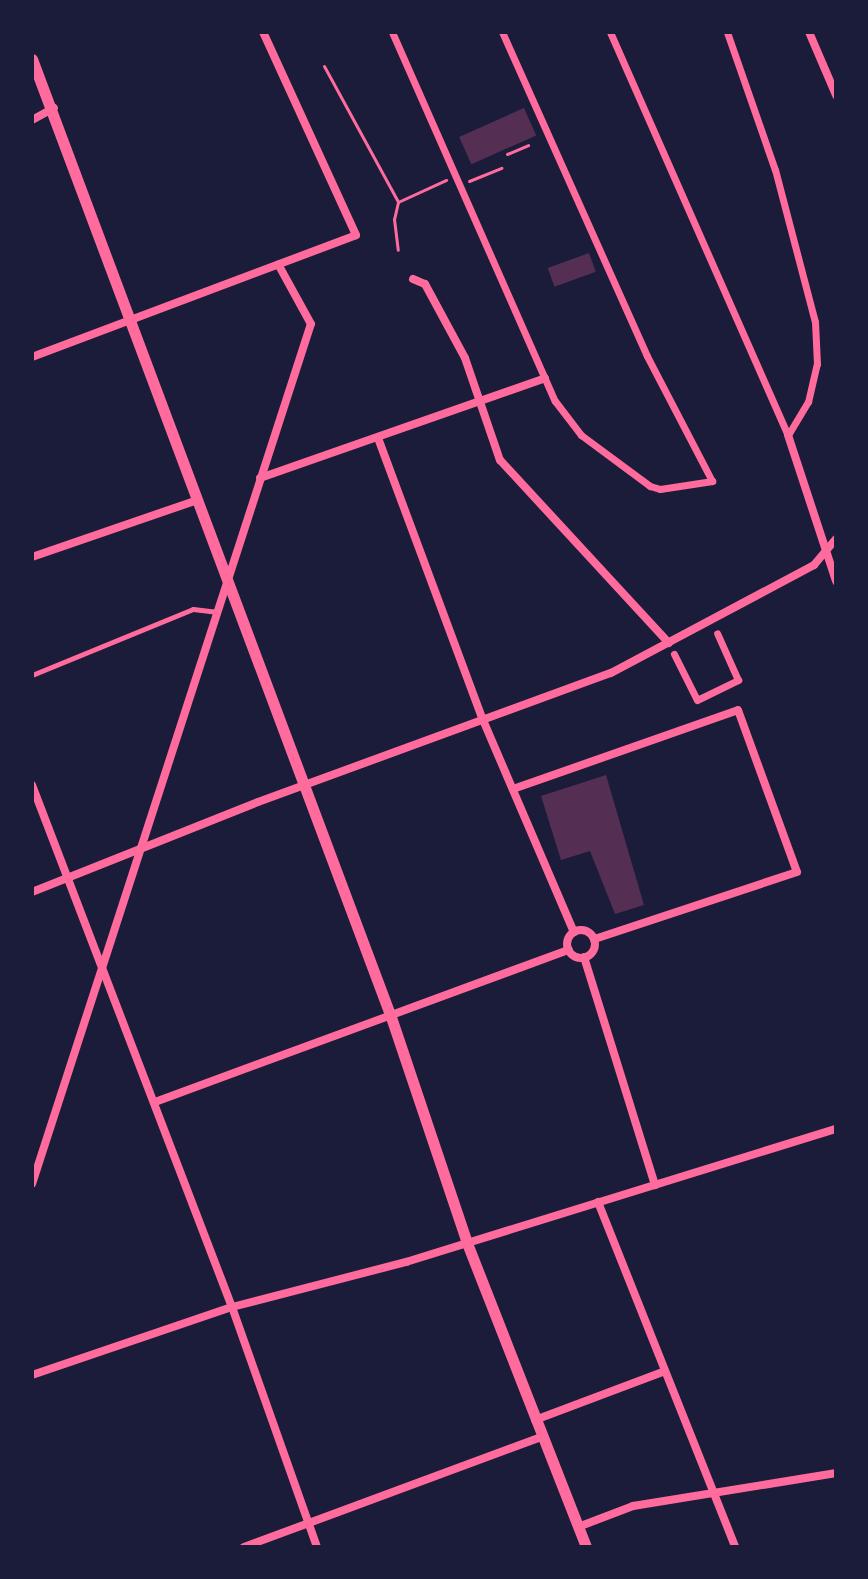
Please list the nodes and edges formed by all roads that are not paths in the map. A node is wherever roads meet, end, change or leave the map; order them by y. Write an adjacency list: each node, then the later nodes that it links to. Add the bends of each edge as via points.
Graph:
1 (263, 32): 11 (street, via 356,235)
2 (392, 32): 15 (street)
3 (502, 32): 15 (street, via 647,356 712,481 650,486 581,435)
4 (610, 32): 17 (street)
5 (727, 32): 17 (street, via 775,170 815,322 814,377 808,402)
6 (809, 32): 8 (street)
7 (32, 59): 9 (street)
8 (836, 95)
9 (55, 108): 10 (street); 13 (street)
10 (32, 120)
11 (278, 264): 13 (street); 19 (street, via 311,324)
12 (413, 279): 16 (street, via 425,284)
13 (130, 316): 14 (street); 20 (street)
14 (32, 357)
15 (545, 378): 16 (street)
16 (480, 397): 18 (street); 28 (street, via 500,460)
17 (788, 435): 22 (street)
18 (378, 438): 19 (street); 31 (street)
19 (260, 478): 25 (street)
20 (198, 500): 23 (street); 25 (street)
21 (836, 539): 22 (street)
22 (826, 553): 24 (street); 28 (street, via 814,565)
23 (32, 557)
24 (836, 581)
25 (227, 583): 26 (street); 33 (street)
26 (218, 612): 30 (lane, via 193,609); 35 (street)
27 (717, 633): 29 (street, via 738,680 697,700)
28 (669, 643): 31 (street, via 611,673)
29 (674, 654)
30 (32, 675)
31 (483, 720): 33 (street); 34 (street)
32 (32, 785): 36 (street)
33 (302, 787): 35 (street); 43 (street)
34 (513, 789): 38 (street); 39 (street, via 738,710 797,872)
35 (136, 852): 36 (street); 42 (street)
36 (66, 879): 37 (street); 42 (street)
37 (32, 892)
38 (574, 932): 39 (street, via 585,931); 40 (street)
39 (594, 939): 41 (street, via 593,951)
40 (569, 950): 41 (street); 43 (street)
41 (584, 957): 48 (street)
42 (103, 970): 44 (street); 46 (street)
43 (391, 1017): 44 (street); 50 (street)
44 (155, 1102): 51 (street)
45 (836, 1129): 48 (street)
46 (34, 1171): 47 (street)
47 (32, 1184)
48 (655, 1185): 49 (street)
49 (598, 1202): 50 (street); 52 (street)
50 (467, 1243): 51 (street); 54 (street)
51 (232, 1307): 53 (street); 58 (street)
52 (663, 1372): 54 (street); 57 (street)
53 (32, 1375)
54 (535, 1420): 55 (street)
55 (541, 1437): 58 (street); 59 (street)
56 (836, 1473): 57 (street)
57 (715, 1491): 59 (street, via 633,1506); 63 (street)
58 (308, 1523): 60 (street); 61 (street)
59 (578, 1527): 62 (street)
60 (244, 1547)
61 (317, 1547)
62 (586, 1547)
63 (735, 1547)

